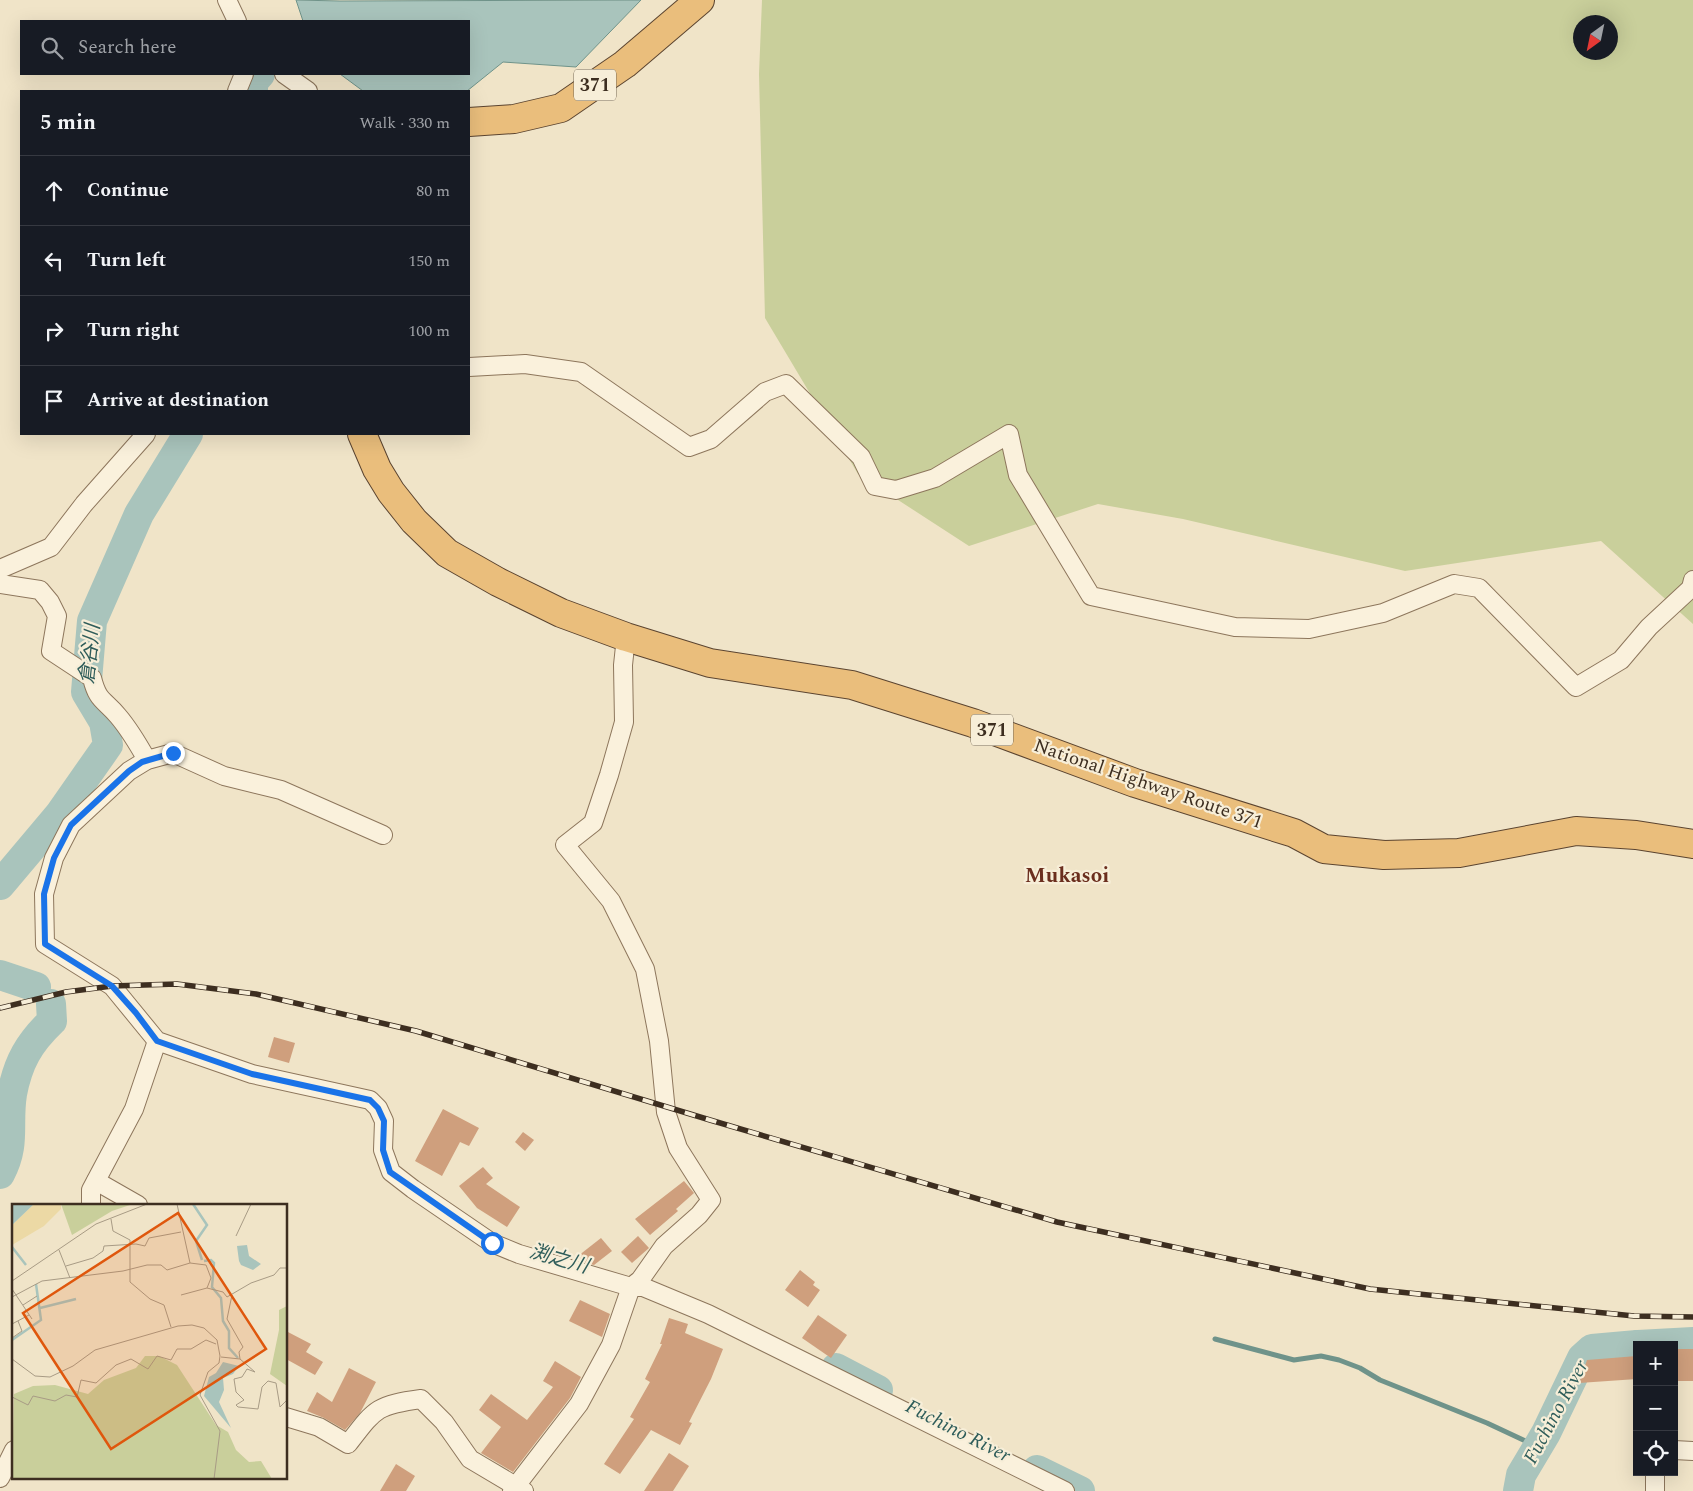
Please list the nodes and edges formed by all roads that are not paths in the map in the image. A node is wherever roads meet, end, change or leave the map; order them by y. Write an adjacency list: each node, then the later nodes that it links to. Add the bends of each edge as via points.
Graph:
1 (227, 0): 3 (street)
2 (700, 0): 8 (highway, 371, via 625,64 561,108 514,119)
3 (237, 20)
4 (244, 75): 6 (street)
5 (285, 75): 7 (street)
6 (237, 90)
7 (307, 90)
8 (470, 122)
9 (470, 367): 13 (street, via 525,364 581,372 689,447 711,440 765,392 786,384 861,458 875,486 896,490 935,478 1009,434 1018,476 1091,596 1235,627 1309,629 1383,613 1454,584 1479,588 1576,687 1621,660 1649,627 1691,588)
10 (145, 435): 12 (street, via 84,504 51,548)
11 (362, 435): 15 (highway, National Highway Route 371 / 371, via 391,492 414,522 447,553 561,613)
12 (0, 569)
13 (1693, 580)
14 (0, 584): 16 (street, via 40,590 57,616 51,651 92,678 96,696 117,714)
15 (626, 637): 18 (highway, National Highway Route 371 / 371, via 710,663 852,685 973,723 1135,783 1294,833 1324,849 1384,855 1459,853 1576,830); 23 (street, via 624,722 609,775 592,823 565,845 611,900 645,969 659,1041 666,1112 678,1148 711,1200 664,1246 640,1280)
16 (147, 760): 17 (street, via 173,753 224,776 281,790); 19 (street, via 129,771 71,825 54,858 44,894 45,944 112,986)
17 (383, 835)
18 (1693, 844)
19 (157, 1041): 20 (street, via 134,1109); 23 (street, via 252,1074 370,1100 384,1121 383,1150 390,1172 492,1243)
20 (96, 1181): 21 (street, via 91,1190); 22 (street)
21 (91, 1204)
22 (136, 1204)
23 (631, 1287): 30 (street, via 611,1345 579,1404); 31 (street, via 643,1287 708,1314)
24 (288, 1418): 30 (street, via 319,1427 348,1444 374,1411 396,1402 421,1399 444,1422 470,1459)
25 (1678, 1450): 26 (street)
26 (1693, 1451)
27 (12, 1454): 29 (street)
28 (1655, 1476): 32 (street)
29 (0, 1478)
30 (518, 1489)
31 (1065, 1491)
32 (1655, 1491)

